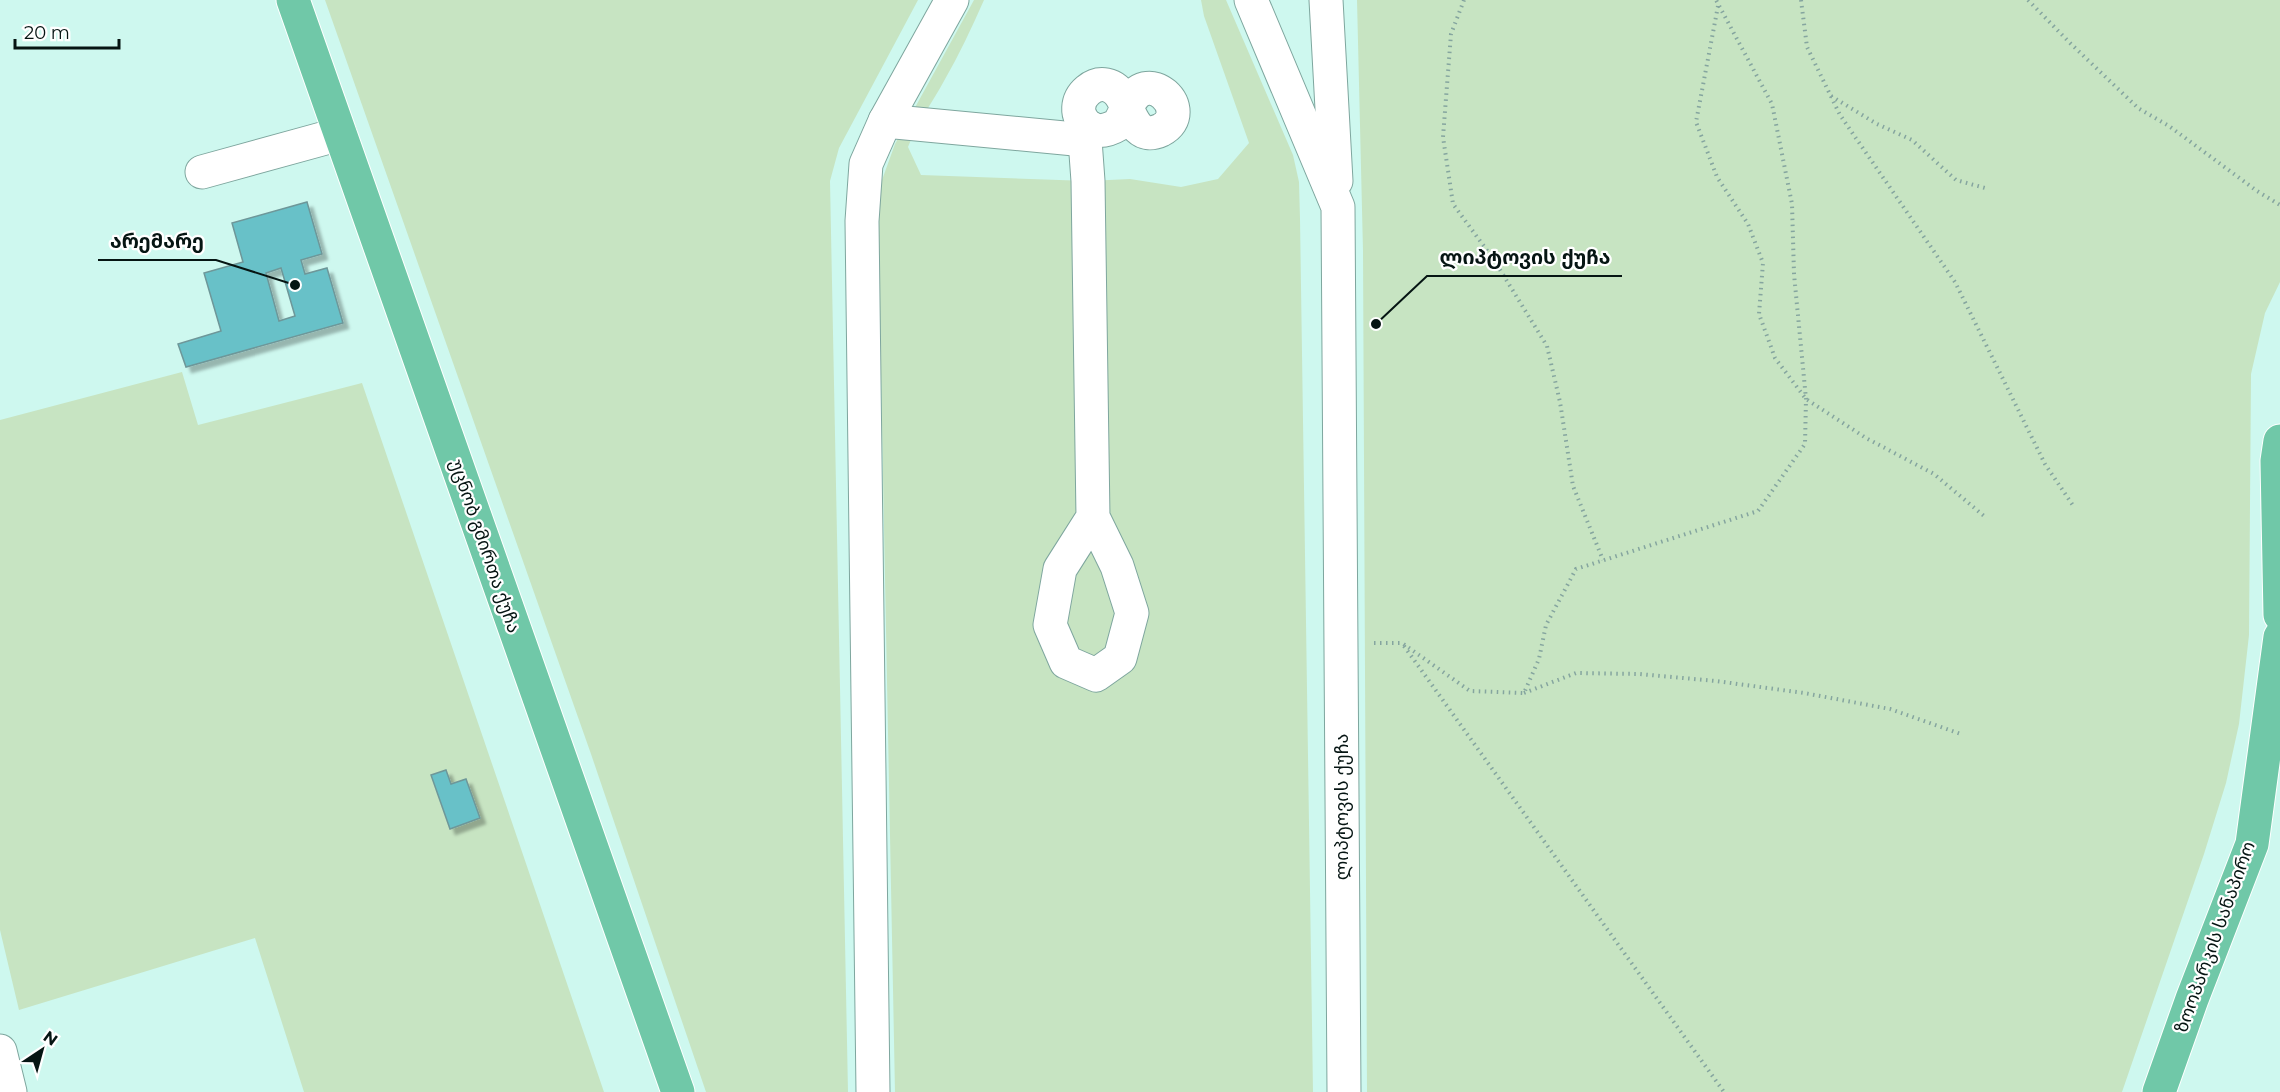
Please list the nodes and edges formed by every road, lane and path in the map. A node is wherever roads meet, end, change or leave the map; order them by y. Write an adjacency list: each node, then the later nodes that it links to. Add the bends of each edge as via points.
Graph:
1 (293, 0): 12 (main road, უცნობ გმირთა ქუჩა)
2 (952, 0): 11 (street)
3 (1251, 0): 17 (street, ლიპტოვის ქუჩა)
4 (1326, 0): 17 (street)
5 (1464, 0): 23 (path, via 1451,34 1443,137 1453,204 1494,260 1547,346 1572,486)
6 (1801, 0): 9 (path, via 1807,47)
7 (2028, 0): 16 (path, via 2138,108)
8 (1717, 2): 18 (path, via 1772,104 1792,204 1794,274); 18 (path, via 1696,122 1717,177 1748,224 1763,263 1759,314 1775,358)
9 (1831, 96): 15 (path, via 1912,140 1956,180); 20 (path, via 1840,115 1955,282 2045,464)
10 (1127, 108): 13 (street, via 1112,87 1103,84 1086,90 1081,98 1080,116)
11 (885, 122): 13 (street); 33 (street, via 866,164 862,221)
12 (340, 134): 14 (street); 32 (main road, უცნობ გმირთა ქუჩა)
13 (1089, 135): 22 (street)
14 (202, 172)
15 (1985, 188)
16 (2280, 205)
17 (1338, 207): 26 (street, ლიპტოვის ქუჩა)
18 (1806, 399): 21 (path, via 1866,438 1934,474); 23 (path, via 1804,444 1758,511)
19 (2280, 441): 24 (main road)
20 (2074, 507)
21 (1984, 516)
22 (1093, 517)
23 (1603, 560): 28 (path, via 1576,569 1546,625 1539,660)
24 (2280, 615)
25 (2280, 637): 36 (main road, ზოოპარკის სანაპირო, via 2252,844)
26 (1341, 643): 27 (path); 34 (street, ლიპტოვის ქუჩა)
27 (1402, 643): 28 (path, via 1470,691); 35 (path)
28 (1524, 693): 29 (path, via 1576,673 1716,681 1890,710)
29 (1961, 734)
30 (0, 1051): 31 (street)
31 (10, 1092)
32 (678, 1092)
33 (873, 1092)
34 (1344, 1092)
35 (1724, 1092)
36 (2158, 1092)

